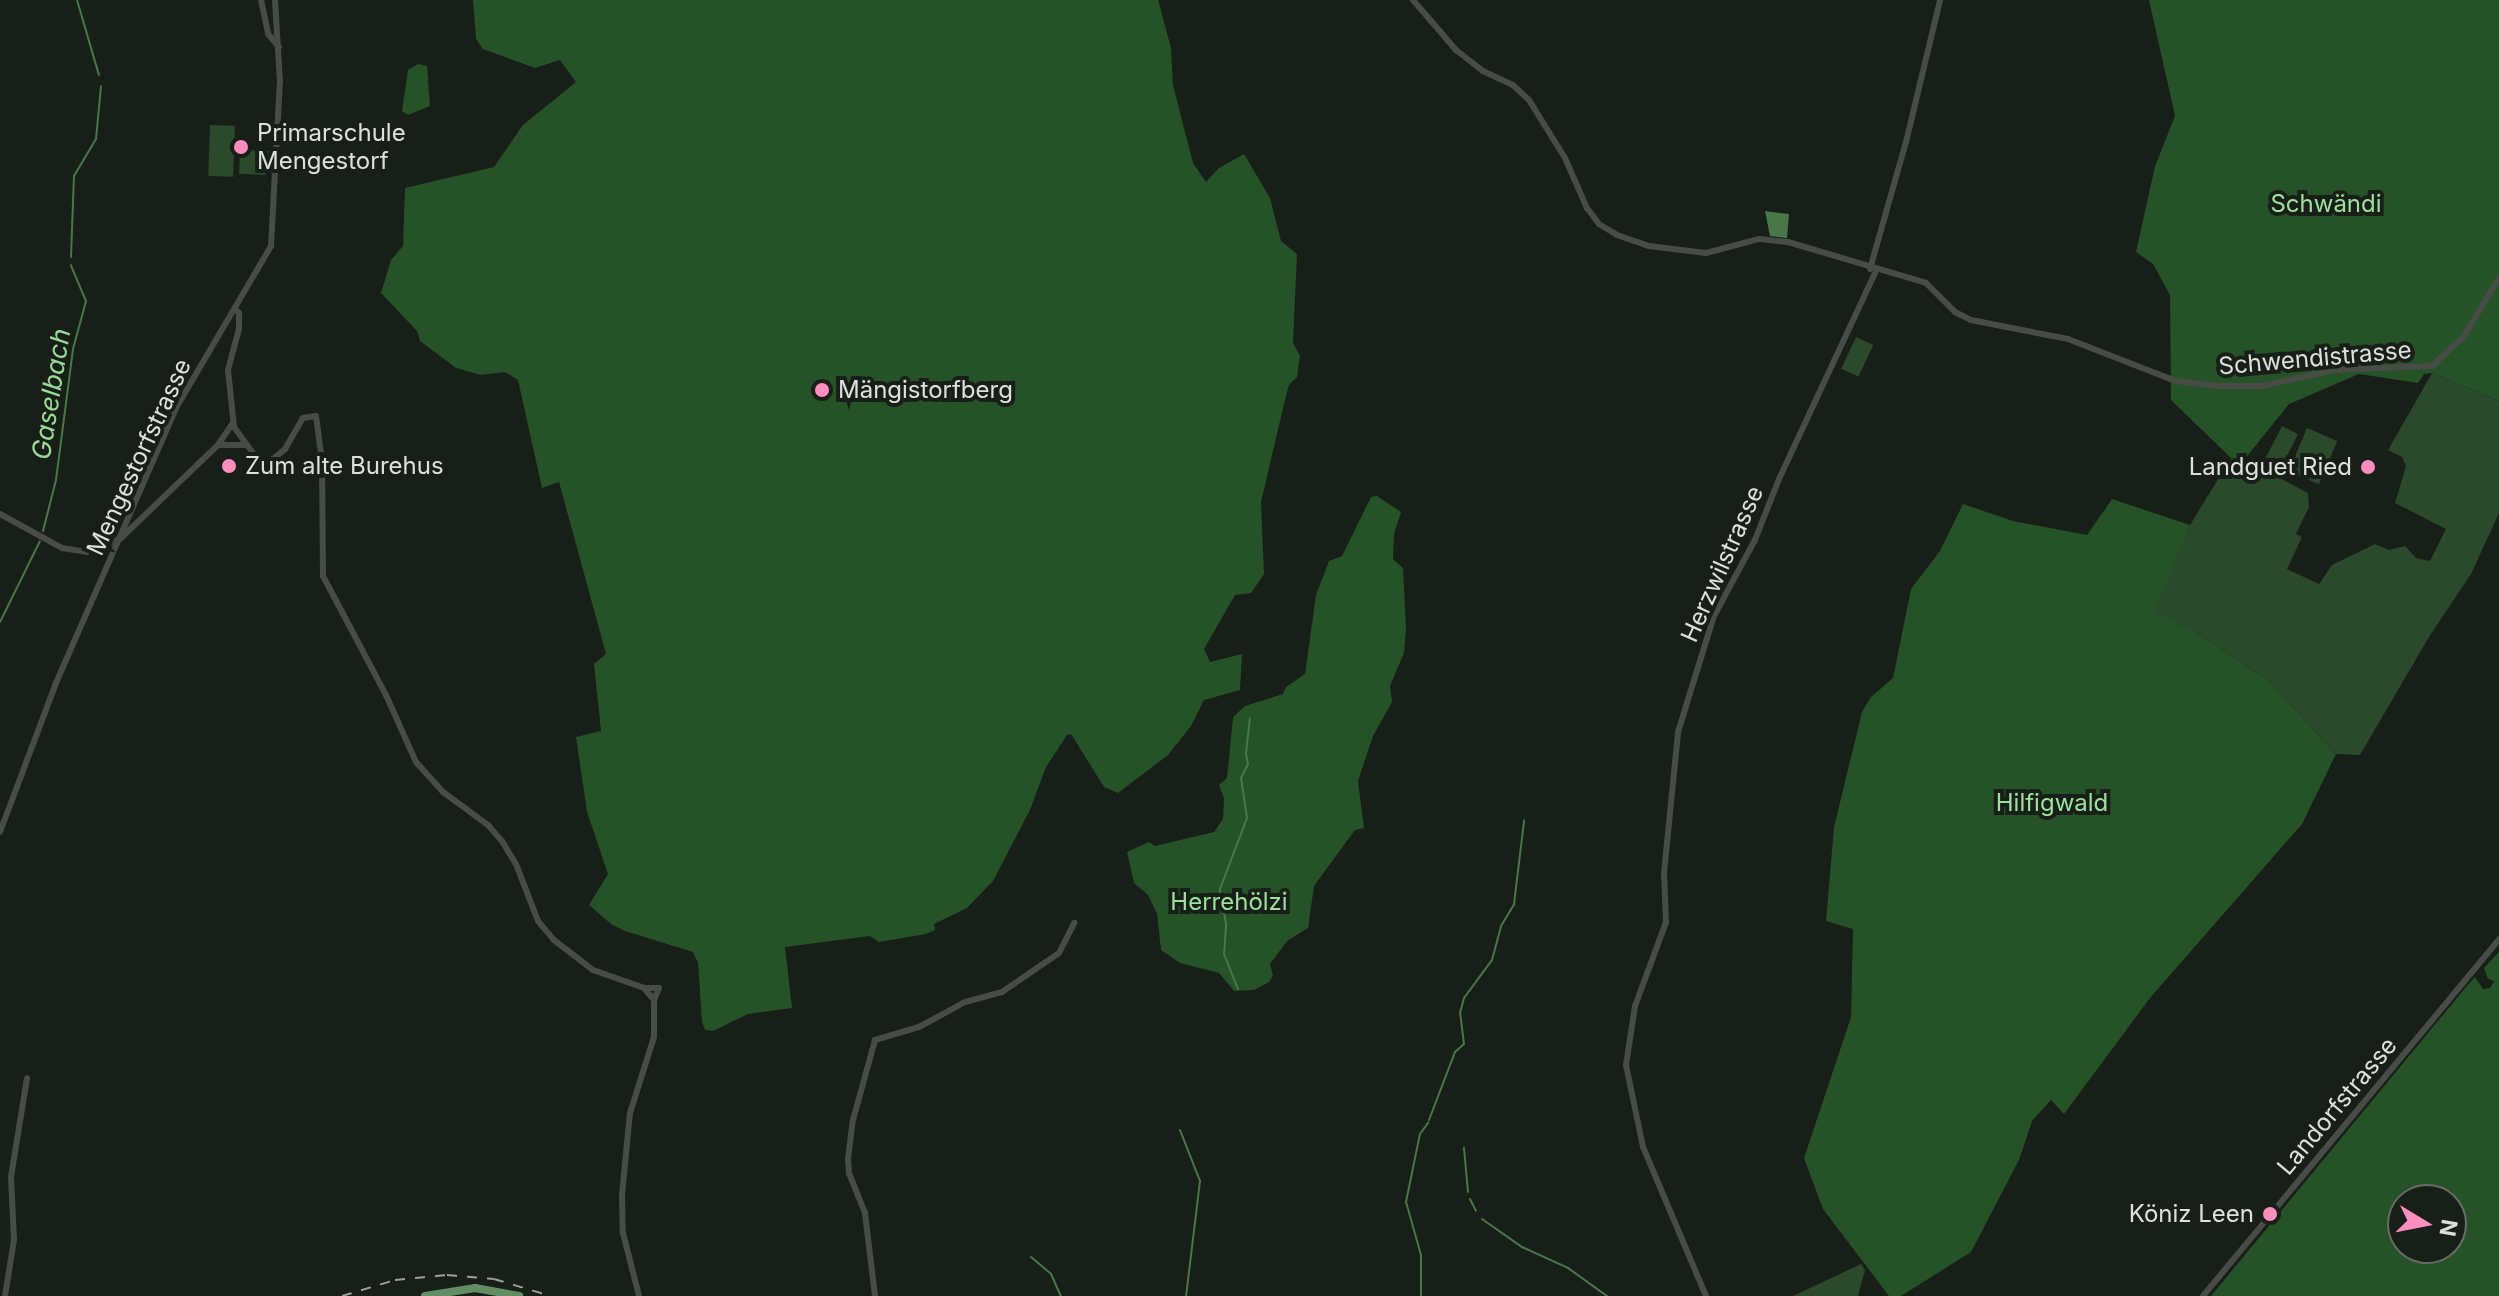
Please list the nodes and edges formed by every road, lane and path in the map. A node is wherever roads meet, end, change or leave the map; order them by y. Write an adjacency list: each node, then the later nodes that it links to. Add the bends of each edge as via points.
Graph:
1 (261, 0): 5 (street, via 268,34)
2 (275, 0): 5 (street, Mengestorfstrasse)
3 (1413, 0): 6 (street, Schwendistrasse, via 1456,50 1529,100 1593,217 1617,235 1693,253 1777,240)
4 (1940, 0): 6 (street, Herzwilstrasse)
5 (279, 47): 8 (street, Mengestorfstrasse, via 273,241)
6 (1873, 270): 7 (street, Schwendistrasse, via 1926,283 1971,320 2068,339 2182,382 2227,387 2262,386 2334,370 2432,366 2464,336); 23 (street, Herzwilstrasse, via 1755,540 1714,616 1678,732 1664,873 1666,922 1635,1006 1626,1065 1643,1147)
7 (2499, 278)
8 (235, 309): 9 (street, via 239,329 228,370); 13 (street, Mengestorfstrasse, via 183,394)
9 (233, 423): 10 (street); 11 (street)
10 (218, 445): 11 (street); 13 (street)
11 (244, 445): 21 (street, via 259,461 271,462 303,418 316,416 322,461 323,576 416,762 502,841 538,921 554,940 593,970 659,988 654,1037 628,1125 622,1194 623,1233)
12 (0, 514): 13 (street, via 71,552 87,552)
13 (121, 538): 14 (street, Mengestorfstrasse, via 56,683)
14 (0, 832)
15 (1074, 923): 22 (street, via 1059,953 1002,992 875,1040 848,1159 865,1213)
16 (2499, 939): 24 (street, Landorfstrasse)
17 (27, 1078): 18 (street, via 11,1177 14,1240)
18 (5, 1296)
19 (425, 1296): 20 (main road, via 475,1288)
20 (519, 1296)
21 (639, 1296)
22 (875, 1296)
23 (1706, 1296)
24 (2203, 1296)

